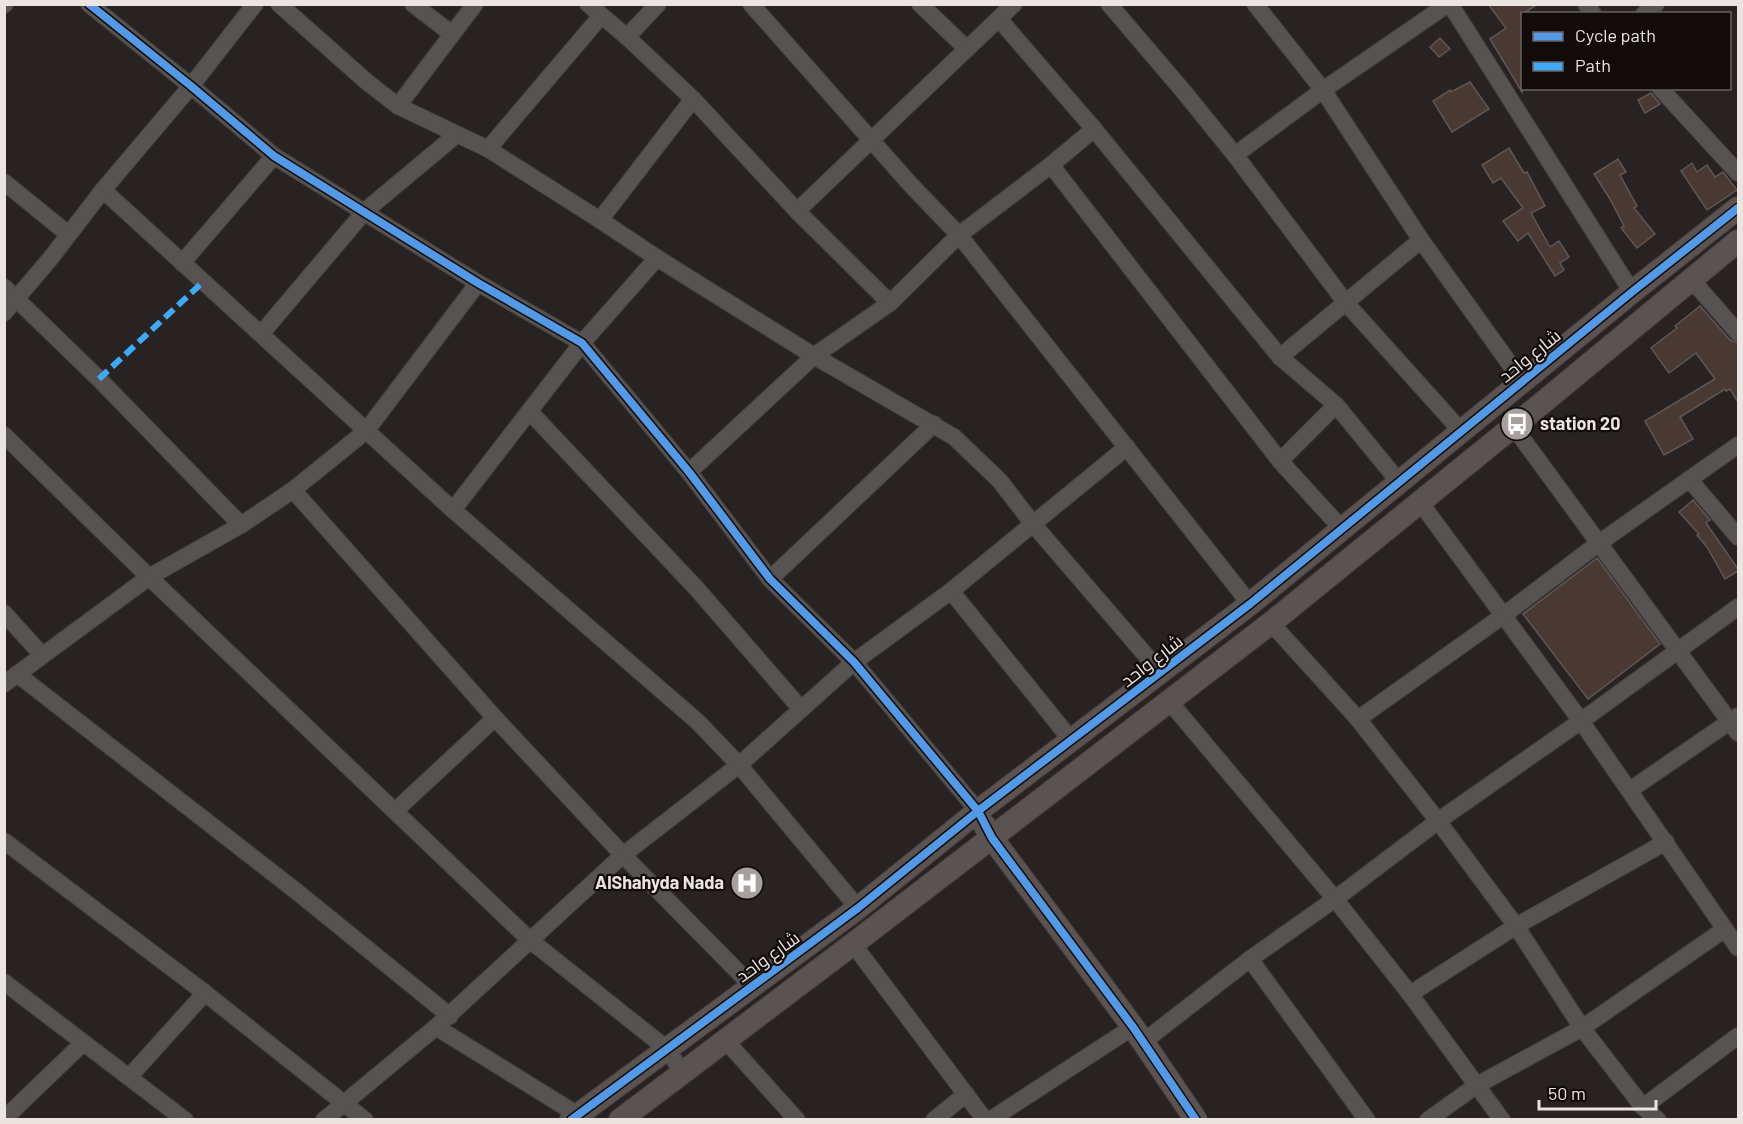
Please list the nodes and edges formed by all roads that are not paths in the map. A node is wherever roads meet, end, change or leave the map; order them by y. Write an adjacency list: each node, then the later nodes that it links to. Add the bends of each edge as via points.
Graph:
1 (89, 4): 19 (street)
2 (255, 4): 19 (street)
3 (279, 4): 23 (street)
4 (413, 4): 16 (street)
5 (475, 4): 16 (street)
6 (588, 4): 14 (street)
7 (658, 4): 17 (street)
8 (751, 4): 26 (street)
9 (920, 4): 18 (street)
10 (1014, 4): 15 (street)
11 (1109, 4): 28 (street)
12 (1255, 4): 20 (street)
13 (1449, 4): 20 (street); 47 (street)
14 (601, 16): 17 (street); 27 (street)
15 (999, 19): 18 (street); 24 (street)
16 (452, 34): 23 (street)
17 (627, 36): 22 (street)
18 (968, 49): 26 (street)
19 (191, 86): 29 (street); 33 (street)
20 (1323, 90): 28 (street); 40 (street)
21 (1662, 90): 31 (street)
22 (693, 99): 36 (street); 37 (street)
23 (398, 106): 25 (street)
24 (1094, 129): 30 (street); 56 (street)
25 (456, 135): 27 (street); 35 (street)
26 (871, 139): 36 (street); 39 (street)
27 (488, 149): 37 (street)
28 (1234, 155): 50 (street)
29 (274, 156): 35 (street); 43 (street)
30 (1052, 165): 39 (street); 67 (street)
31 (1738, 173)
32 (4, 182): 38 (street)
33 (103, 190): 38 (street); 43 (street)
34 (1738, 208): 47 (street, شارع واحد)
35 (365, 211): 45 (street); 53 (street)
36 (797, 211): 49 (street)
37 (600, 220): 42 (street)
38 (68, 234): 48 (street)
39 (959, 235): 49 (street); 66 (street)
40 (1421, 240): 50 (street); 57 (street)
41 (1738, 241): 44 (street)
42 (657, 258): 54 (street); 55 (street)
43 (182, 263): 53 (street)
44 (1691, 279): 52 (street); 61 (street)
45 (478, 283): 54 (street); 62 (street)
46 (4, 287): 48 (street)
47 (1632, 292): 57 (street, شارع واحد)
48 (17, 298): 51 (street); 75 (street)
49 (890, 303): 55 (street)
50 (1346, 303): 56 (street); 63 (street)
51 (4, 313)
52 (1738, 333)
53 (261, 334): 62 (street)
54 (582, 343): 59 (street); 68 (street)
55 (814, 356): 60 (street); 68 (street)
56 (1280, 357): 58 (street)
57 (1522, 381): 63 (street, شارع واحد)
58 (1336, 405): 67 (street); 70 (street)
59 (530, 412): 73 (street); 93 (street, via 697,589)
60 (934, 424): 74 (street, via 975,455); 80 (street)
61 (1513, 426): 72 (street); 78 (street)
62 (366, 430): 71 (street); 73 (street)
63 (1462, 432): 70 (street, شارع واحد)
64 (4, 435): 79 (street)
65 (1738, 445): 69 (street)
66 (1127, 447): 74 (street); 82 (street)
67 (1280, 461): 76 (street)
68 (689, 472): 80 (street)
69 (1689, 479): 77 (street); 78 (street)
70 (1400, 483): 76 (street, شارع واحد)
71 (293, 490): 75 (street); 94 (street)
72 (1420, 501): 85 (street); 86 (street)
73 (453, 510): 99 (street, via 698,722)
74 (1033, 524): 81 (street); 90 (street)
75 (241, 525): 79 (street)
76 (1342, 529): 82 (street, شارع واحد)
77 (1738, 537)
78 (1599, 543): 85 (street); 87 (street)
79 (149, 578): 88 (street); 101 (street)
80 (770, 579): 89 (street)
81 (951, 591): 89 (street); 98 (street)
82 (1250, 604): 90 (street, شارع واحد)
83 (1738, 607): 87 (street)
84 (4, 613): 88 (street)
85 (1504, 615): 95 (street); 96 (street)
86 (1271, 623): 92 (street); 95 (street)
87 (1679, 651): 96 (street); 97 (street)
88 (42, 655): 91 (street)
89 (854, 662): 93 (street); 102 (street)
90 (1161, 673): 98 (street, شارع واحد)
91 (11, 679): 120 (street, via 296,891)
92 (1168, 701): 104 (street); 108 (street)
93 (801, 709): 99 (street)
94 (495, 718): 101 (street); 107 (street)
95 (1358, 719): 103 (street)
96 (1581, 721): 100 (street); 103 (street)
97 (1736, 724): 100 (street)
98 (1072, 741): 102 (street, شارع واحد)
99 (739, 765): 107 (street); 109 (street)
100 (1630, 790): 105 (street)
101 (395, 811): 112 (street)
102 (978, 811): 104 (street); 109 (street, شارع واحد)
103 (1438, 821): 108 (street); 110 (street)
104 (992, 838): 113 (street); 123 (street)
105 (1666, 842): 110 (street); 111 (street)
106 (8, 849): 118 (street)
107 (623, 855): 112 (street); 117 (street)
108 (1335, 899): 115 (street); 119 (street)
109 (858, 909): 117 (street, شارع واحد)
110 (1516, 926): 119 (street); 122 (street)
111 (1725, 929): 114 (street); 122 (street)
112 (531, 941): 120 (street); 127 (street)
113 (853, 944): 125 (street); 131 (street)
114 (1738, 948)
115 (1250, 958): 123 (street); 145 (street)
116 (4, 982): 126 (street)
117 (753, 987): 127 (street, شارع واحد)
118 (205, 993): 129 (street); 132 (street)
119 (1410, 994): 130 (street)
120 (450, 1016): 121 (street)
121 (436, 1027): 132 (street); 134 (street)
122 (1582, 1028): 130 (street); 133 (street)
123 (1138, 1035): 143 (street); 144 (street)
124 (1738, 1036): 133 (street)
125 (726, 1041): 128 (street); 140 (street)
126 (83, 1043): 129 (street); 135 (street)
127 (667, 1048): 128 (street); 134 (street, شارع واحد)
128 (683, 1073): 139 (street)
129 (130, 1076): 136 (street)
130 (1477, 1085): 146 (street); 147 (street)
131 (966, 1094): 141 (street); 142 (street)
132 (345, 1102): 137 (street); 138 (street)
133 (1643, 1107): 148 (street)
134 (574, 1117)
135 (4, 1119)
136 (185, 1119)
137 (324, 1119)
138 (365, 1119)
139 (622, 1119)
140 (797, 1119)
141 (934, 1119)
142 (985, 1119)
143 (990, 1119)
144 (1195, 1119)
145 (1367, 1119)
146 (1428, 1119)
147 (1502, 1119)
148 (1658, 1119)

